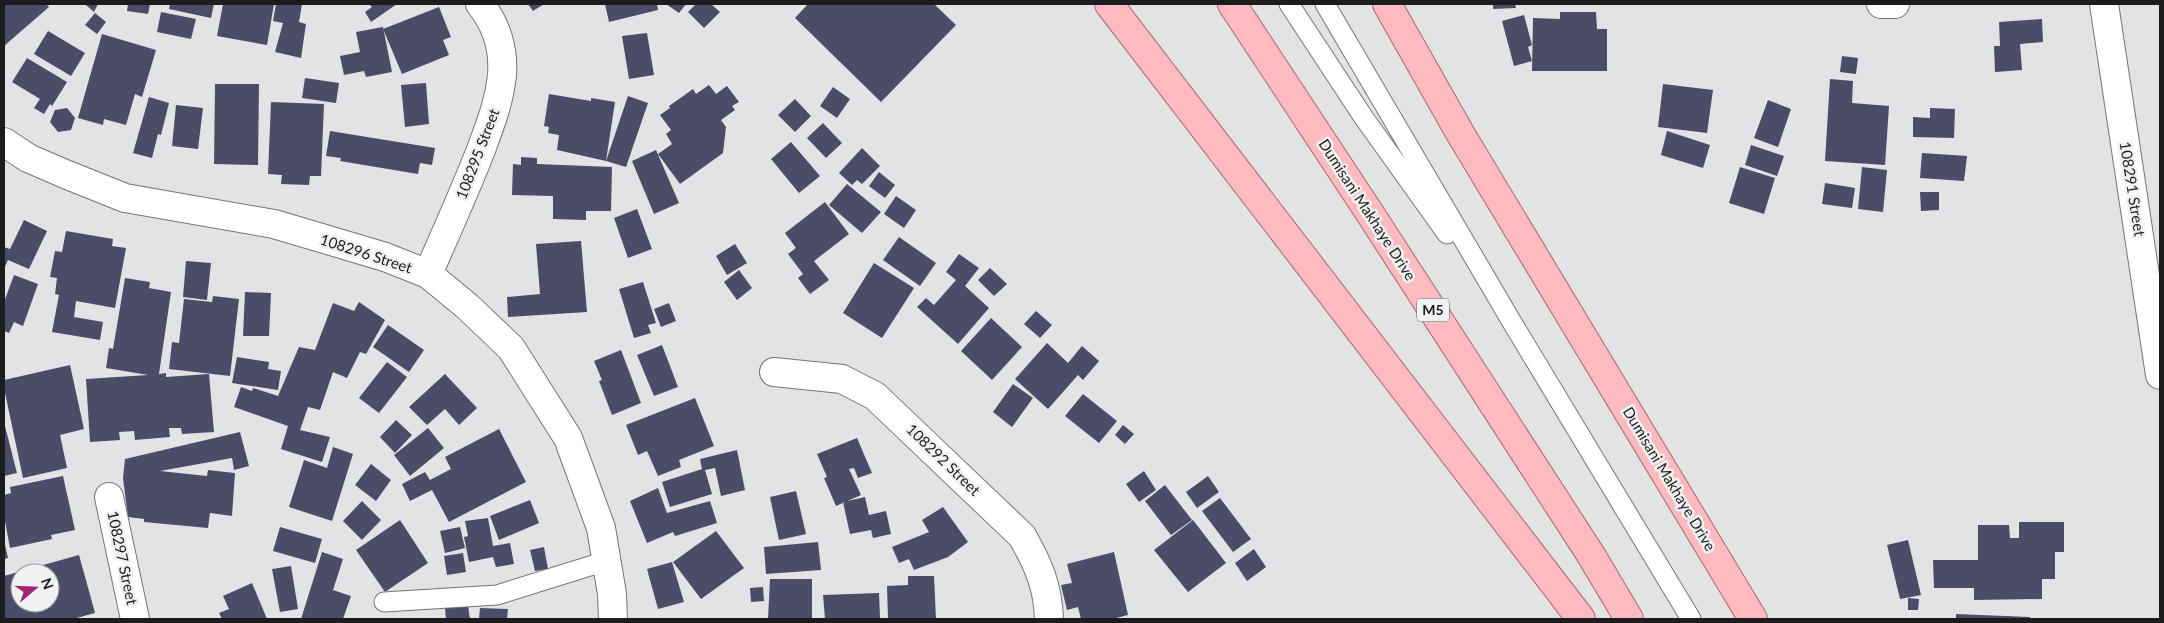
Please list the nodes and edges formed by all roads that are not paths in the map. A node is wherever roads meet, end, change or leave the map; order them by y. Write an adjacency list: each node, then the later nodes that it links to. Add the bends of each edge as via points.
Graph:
1 (480, 4): 11 (street, 108295 Street, via 493,23 501,47 502,73 497,109)
2 (1109, 4): 21 (main road)
3 (1232, 4): 22 (main road, Dumisani Makhaye Drive / M5, via 1393,248)
4 (1289, 4): 12 (lane, via 1364,118)
5 (1325, 4): 12 (lane)
6 (1387, 4): 24 (main road, Dumisani Makhaye Drive, via 1460,133)
7 (1881, 4): 8 (street)
8 (1895, 4)
9 (2104, 4): 14 (street, 108291 Street)
10 (4, 142): 11 (street, 108296 Street, via 28,158 125,198 274,224 385,257)
11 (428, 274): 16 (street, 108296 Street, via 511,348 568,438 601,528)
12 (1512, 324): 23 (lane)
13 (774, 372): 20 (street, 108292 Street, via 842,380 875,396 1022,536 1044,579)
14 (2160, 375)
15 (109, 497): 18 (street, 108297 Street)
16 (606, 561): 17 (lane, via 497,595); 19 (street, 108296 Street)
17 (384, 602)
18 (135, 619)
19 (613, 619)
20 (1049, 619)
21 (1581, 619)
22 (1629, 619)
23 (1691, 619)
24 (1753, 619)

